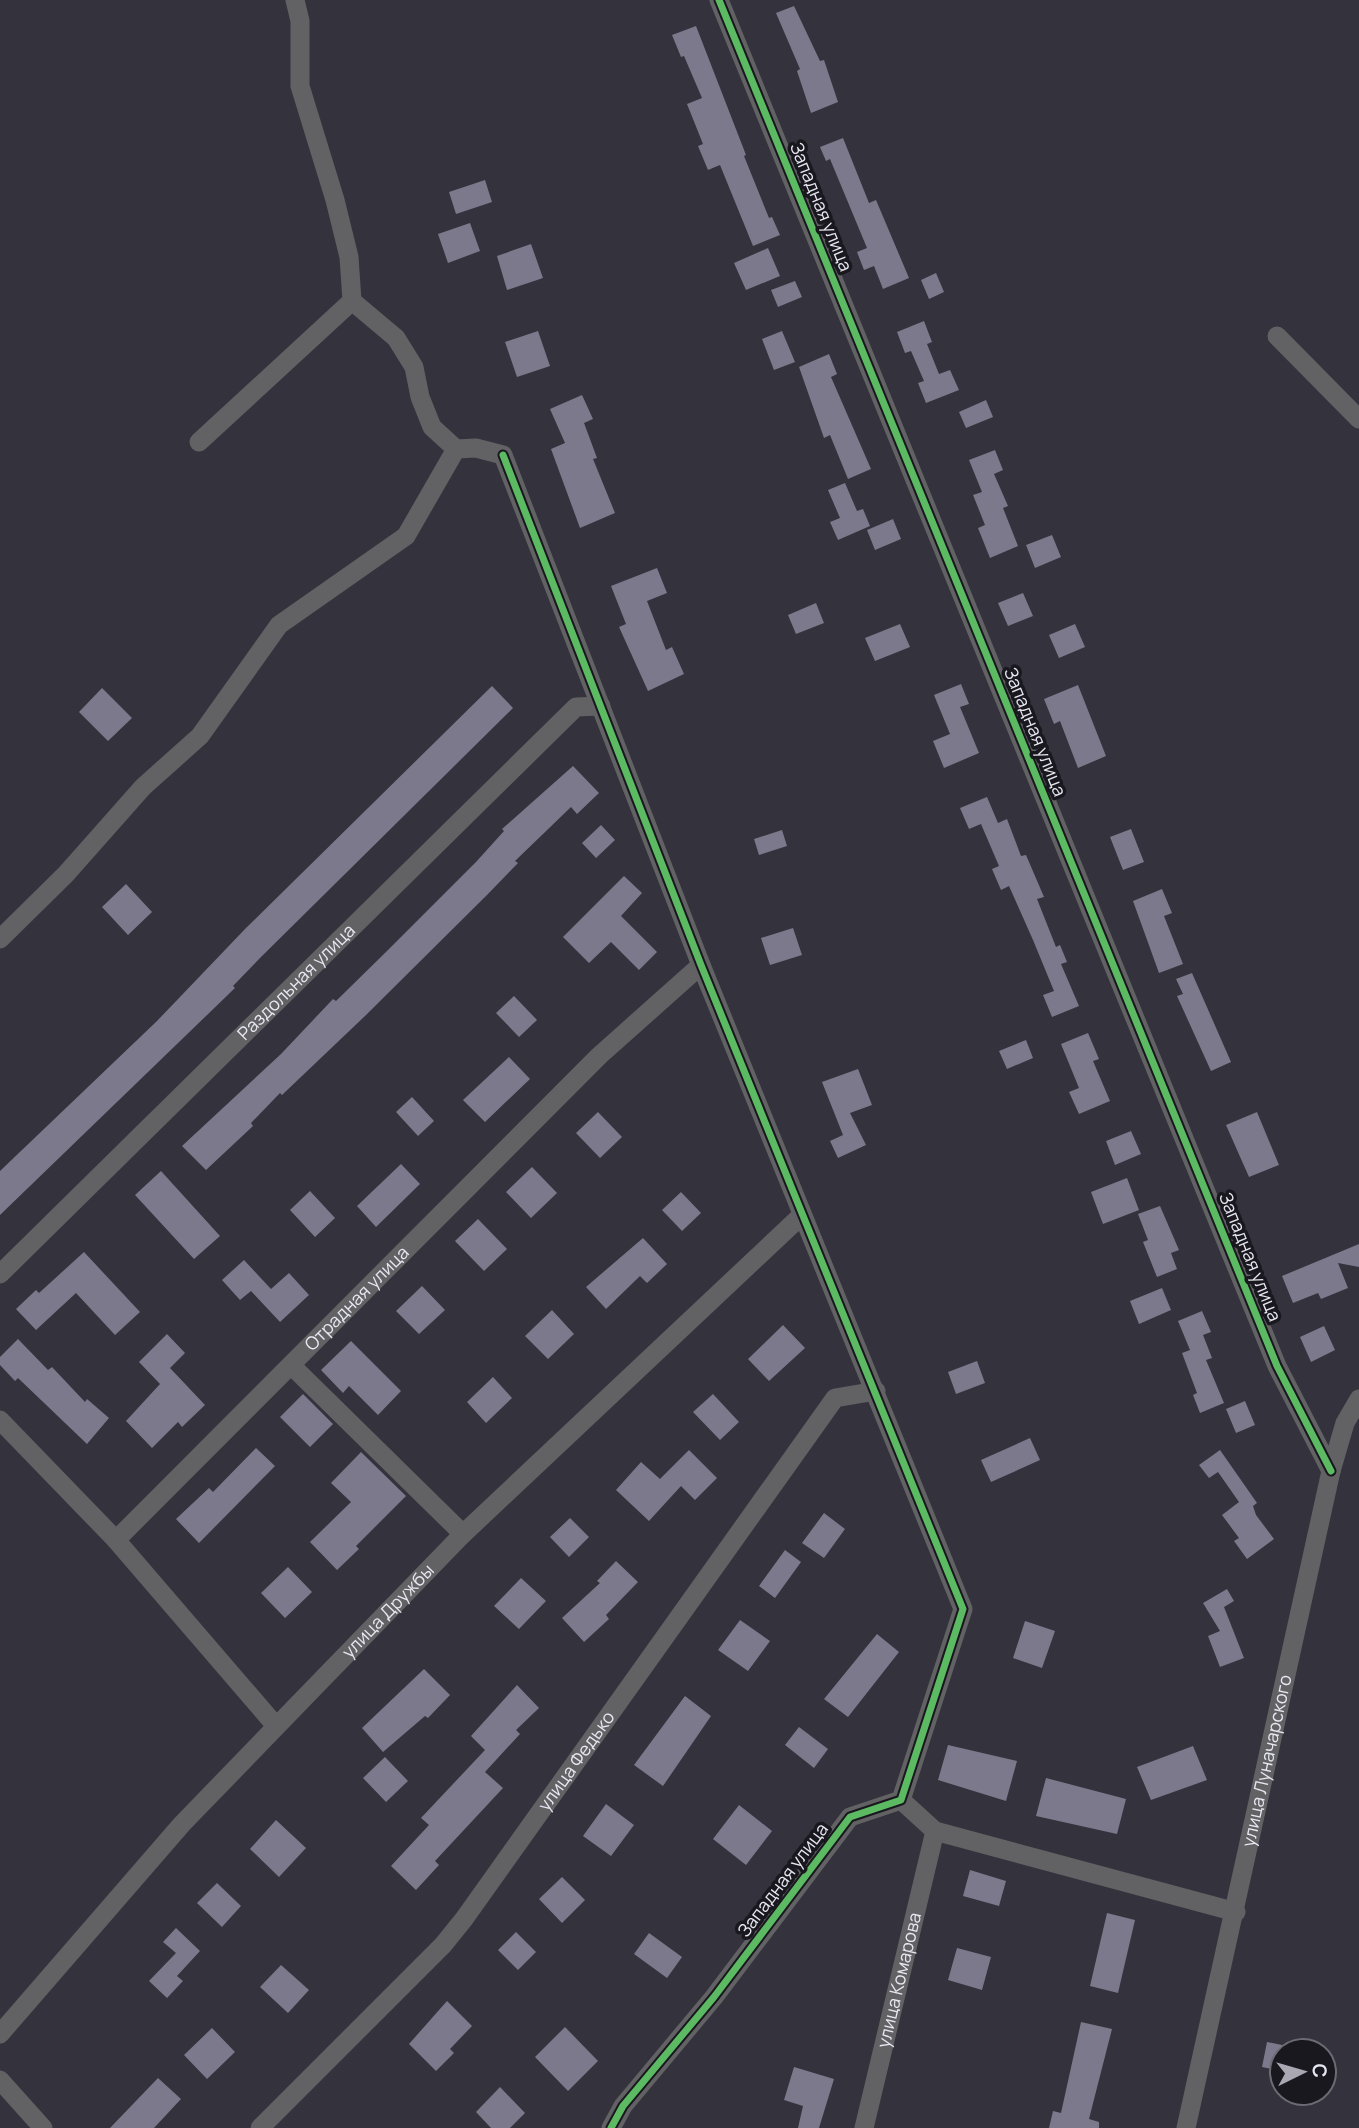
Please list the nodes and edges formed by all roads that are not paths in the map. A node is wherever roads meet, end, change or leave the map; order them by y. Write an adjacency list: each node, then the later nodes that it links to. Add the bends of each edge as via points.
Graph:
1 (295, 0): 3 (street, via 300,21 300,86 338,211)
2 (719, 0): 18 (street, Западная улица, via 1277,1366)
3 (352, 301): 6 (street); 7 (street, via 396,338 414,367 432,427)
4 (1277, 336): 5 (street)
5 (1359, 419)
6 (200, 442)
7 (456, 449): 8 (street, via 476,448 503,455); 9 (street, via 406,536 279,625 200,736 143,787 66,874)
8 (601, 706): 10 (street); 12 (street, Раздольная улица, via 576,707)
9 (0, 939)
10 (701, 965): 11 (street); 13 (street, Отрадная улица, via 599,1056)
11 (802, 1215): 14 (street); 19 (street, улица Дружбы)
12 (0, 1274)
13 (292, 1366): 19 (street); 20 (street, Отрадная улица)
14 (876, 1391): 22 (street, via 963,1609); 28 (street, улица Федько, via 835,1398 457,1927)
15 (1359, 1399): 17 (street, улица Луначарского)
16 (0, 1420): 20 (street)
17 (1352, 1426): 18 (street, улица Луначарского)
18 (1331, 1471): 24 (street, улица Луначарского)
19 (463, 1534): 21 (street, улица Дружбы)
20 (116, 1539): 21 (street)
21 (276, 1726): 25 (street, улица Дружбы, via 182,1824)
22 (901, 1800): 23 (street); 29 (street, Западная улица, via 850,1817 714,1997 623,2106)
23 (935, 1831): 24 (street); 30 (street, улица Комарова)
24 (1237, 1912): 31 (street, улица Луначарского)
25 (0, 2034)
26 (0, 2080): 27 (street)
27 (43, 2128)
28 (260, 2128)
29 (611, 2128)
30 (864, 2128)
31 (1186, 2128)

